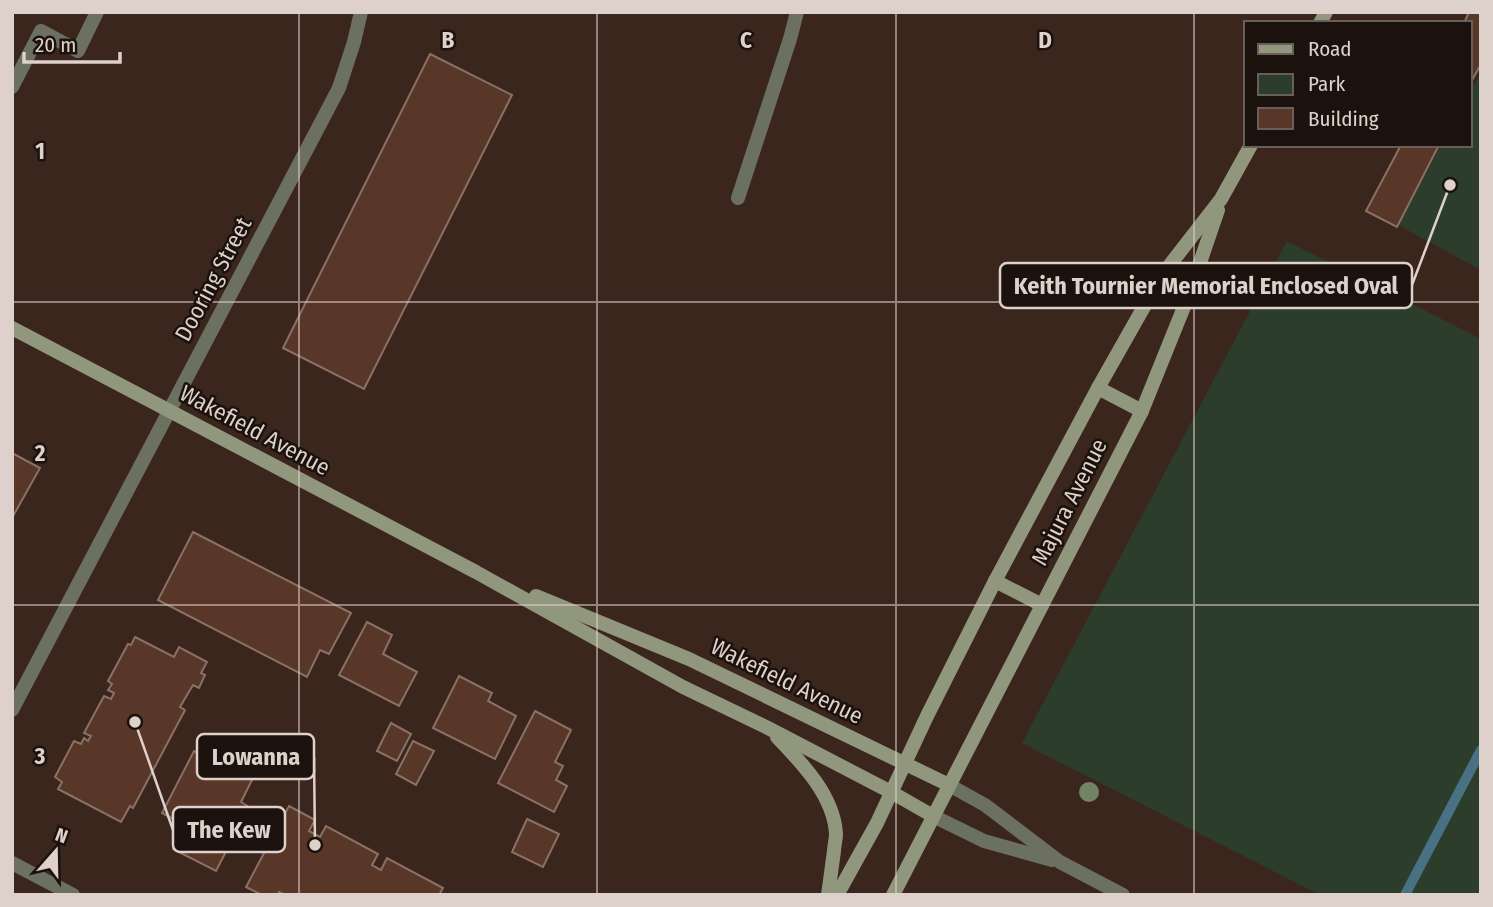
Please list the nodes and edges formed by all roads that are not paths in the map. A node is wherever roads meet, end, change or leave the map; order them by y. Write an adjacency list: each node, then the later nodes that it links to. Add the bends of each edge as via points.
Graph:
1 (97, 12): 4 (street, via 78,51 41,31)
2 (361, 12): 11 (street, Dooring Street, via 339,88)
3 (797, 12): 6 (street)
4 (12, 87)
5 (1250, 147): 7 (main road, Majura Avenue)
6 (738, 198)
7 (1222, 199): 9 (main road, Majura Avenue, via 1162,275); 10 (main road, Majura Avenue)
8 (12, 328): 11 (main road, Wakefield Avenue)
9 (1098, 388): 10 (main road); 13 (main road, Majura Avenue)
10 (1142, 411): 14 (main road, Majura Avenue)
11 (170, 412): 12 (main road, Wakefield Avenue); 15 (street, Dooring Street)
12 (476, 572): 16 (main road, Wakefield Avenue, via 683,687); 17 (main road, Wakefield Avenue, via 689,659)
13 (995, 581): 14 (main road); 17 (main road, Majura Avenue)
14 (1042, 605): 18 (main road, Majura Avenue)
15 (12, 710)
16 (768, 728): 19 (main road, Wakefield Avenue); 24 (main road, via 798,758 831,813 836,834)
17 (906, 763): 18 (main road, Wakefield Avenue); 19 (main road, Majura Avenue)
18 (948, 785): 20 (main road, Majura Avenue); 21 (street, Wakefield Avenue, via 985,805)
19 (891, 792): 20 (main road, Wakefield Avenue); 25 (main road, Majura Avenue)
20 (933, 816): 21 (street, Wakefield Avenue, via 984,841); 26 (main road, Majura Avenue)
21 (1060, 862): 27 (street, Wakefield Avenue)
22 (12, 863): 23 (street)
23 (73, 895)
24 (828, 895)
25 (837, 895)
26 (893, 895)
27 (1123, 895)

